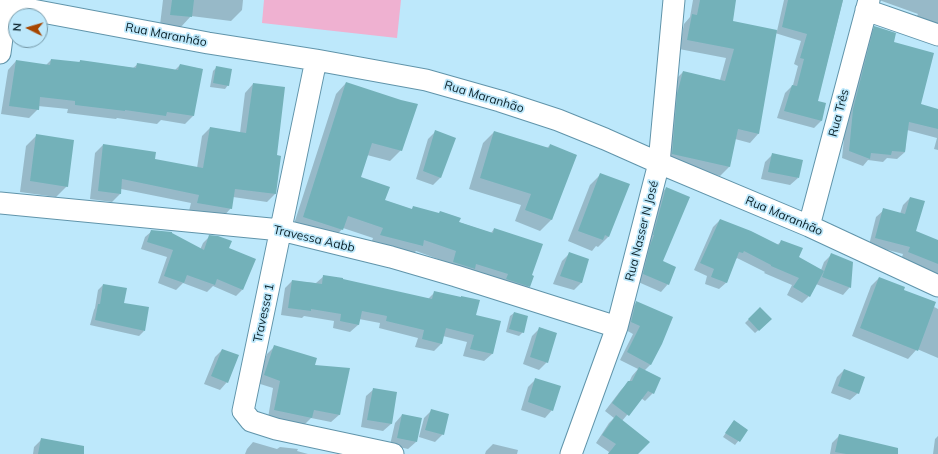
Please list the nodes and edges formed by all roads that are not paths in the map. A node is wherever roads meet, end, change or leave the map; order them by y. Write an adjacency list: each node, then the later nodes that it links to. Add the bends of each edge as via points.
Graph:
1 (674, 0): 7 (street, Rua Nasser N José)
2 (4, 3): 5 (street); 6 (street, Rua Maranhão, via 208,44)
3 (867, 5): 4 (street); 9 (street, Rua Três)
4 (938, 34)
5 (0, 53)
6 (316, 60): 7 (street, Rua Maranhão, via 426,80 500,101 558,120); 10 (street, Travessa 1)
7 (659, 163): 9 (street, Rua Maranhão); 12 (street, Rua Nasser N José)
8 (0, 203): 10 (street, Travessa Aabb)
9 (810, 226): 11 (street, Rua Maranhão)
10 (282, 230): 12 (street, Travessa Aabb, via 456,276); 13 (street, Travessa 1, via 243,410 251,421 276,429)
11 (938, 286)
12 (617, 328): 14 (street, Rua Nasser N José)
13 (393, 454)
14 (572, 454)

